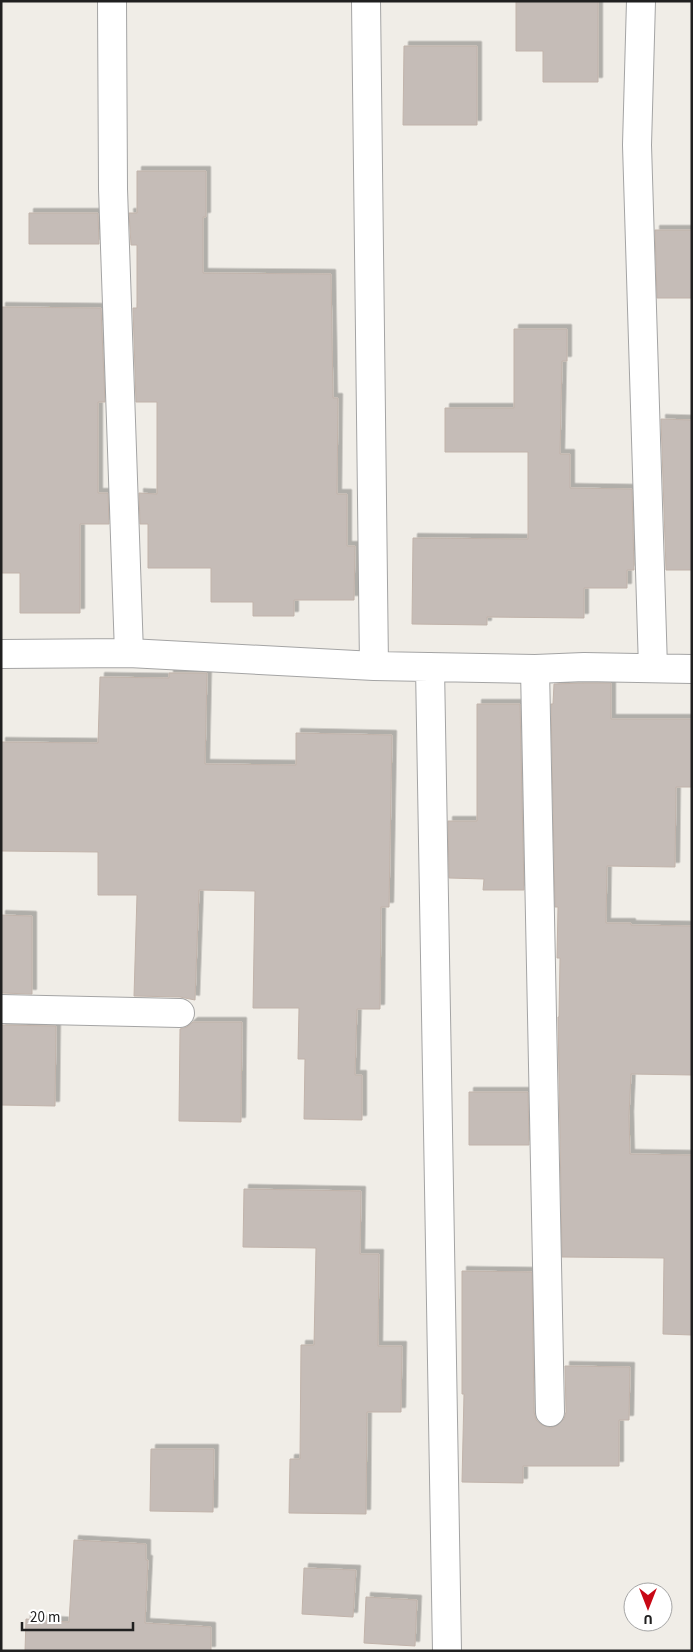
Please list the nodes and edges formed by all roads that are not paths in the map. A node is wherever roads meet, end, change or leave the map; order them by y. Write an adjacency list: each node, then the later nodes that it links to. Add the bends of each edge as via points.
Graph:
1 (112, 1): 4 (street, via 113,190)
2 (366, 1): 6 (street)
3 (641, 1): 8 (street, via 637,145)
4 (129, 653): 5 (street); 6 (street)
5 (1, 654)
6 (374, 666): 7 (street)
7 (430, 667): 9 (street); 14 (street)
8 (653, 668): 9 (street); 10 (street)
9 (535, 669): 13 (street)
10 (692, 669)
11 (1, 1009): 12 (street)
12 (180, 1013)
13 (550, 1412)
14 (447, 1651)

